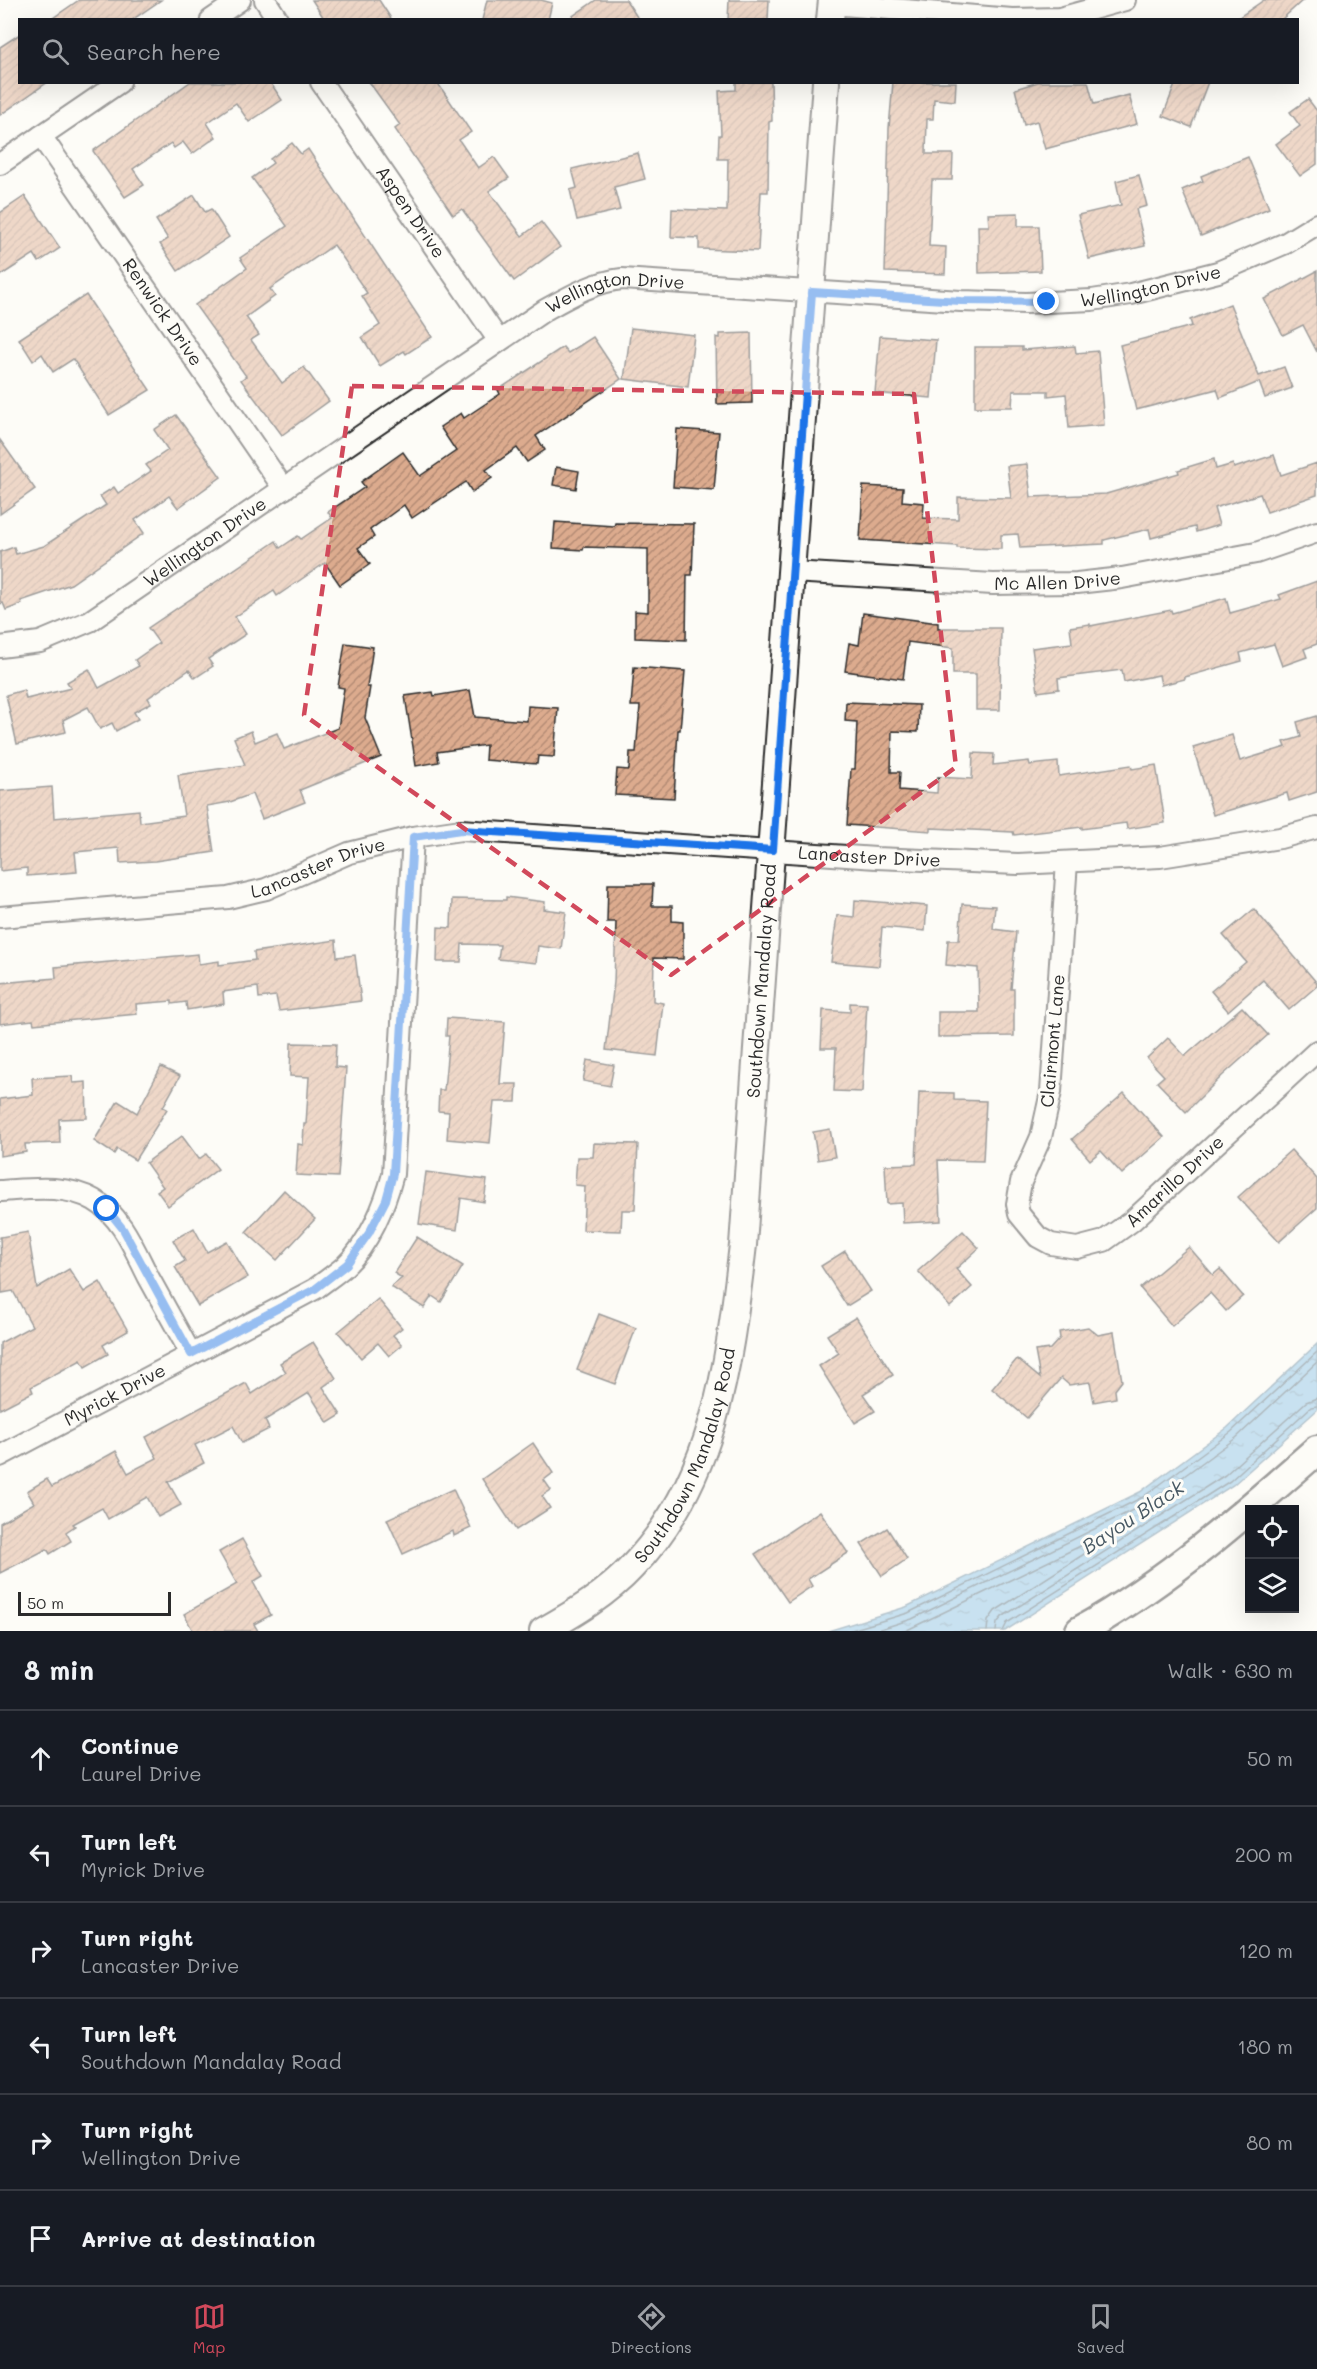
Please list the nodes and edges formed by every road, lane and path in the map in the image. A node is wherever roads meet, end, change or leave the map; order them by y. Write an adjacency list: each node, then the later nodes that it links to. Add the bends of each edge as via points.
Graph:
1 (240, 0): 5 (street)
2 (264, 0): 6 (street)
3 (1125, 0): 8 (street)
4 (831, 8): 7 (street)
5 (214, 18)
6 (277, 18)
7 (996, 18)
8 (1060, 18)
9 (117, 84): 12 (street)
10 (322, 84): 16 (street, Aspen Drive)
11 (826, 84): 15 (street, Southdown Mandalay Road)
12 (41, 136): 13 (street); 17 (street, Renwick Drive)
13 (0, 164)
14 (1317, 224): 15 (street, Wellington Drive, via 1286,243 1218,272 1092,300 1026,303)
15 (812, 292): 16 (street, Wellington Drive, via 606,281 585,288); 19 (street, Southdown Mandalay Road)
16 (499, 341): 17 (street, Wellington Drive)
17 (284, 489): 20 (street, Wellington Drive, via 90,621 40,642)
18 (1317, 532): 19 (street, Mc Allen Drive, via 1256,553 1077,583 993,584)
19 (792, 572): 23 (street, Southdown Mandalay Road)
20 (0, 647)
21 (1317, 828): 24 (street, Lancaster Drive, via 1280,838 1160,857)
22 (413, 837): 23 (street, Lancaster Drive, via 461,830); 25 (street, Lancaster Drive, via 349,853 266,889 228,898); 29 (street, Myrick Drive, via 393,1174 386,1200 347,1264 315,1289)
23 (773, 850): 24 (street, Lancaster Drive, via 962,862); 32 (street, Southdown Mandalay Road, via 743,1245 729,1357 717,1410 681,1501 663,1530 618,1581 576,1613)
24 (1067, 862): 28 (street, Clairmont Lane, via 1051,1092 1041,1137 1021,1182)
25 (0, 917)
26 (1317, 1051): 28 (street, Amarillo Drive, via 1132,1221 1104,1241 1077,1248 1051,1244 1038,1237)
27 (0, 1191): 29 (street, via 66,1191 107,1209 123,1229)
28 (1019, 1214)
29 (191, 1354): 31 (street, Myrick Drive)
30 (1317, 1450): 33 (main road, via 1171,1573)
31 (0, 1455)
32 (543, 1631)
33 (1080, 1631)

